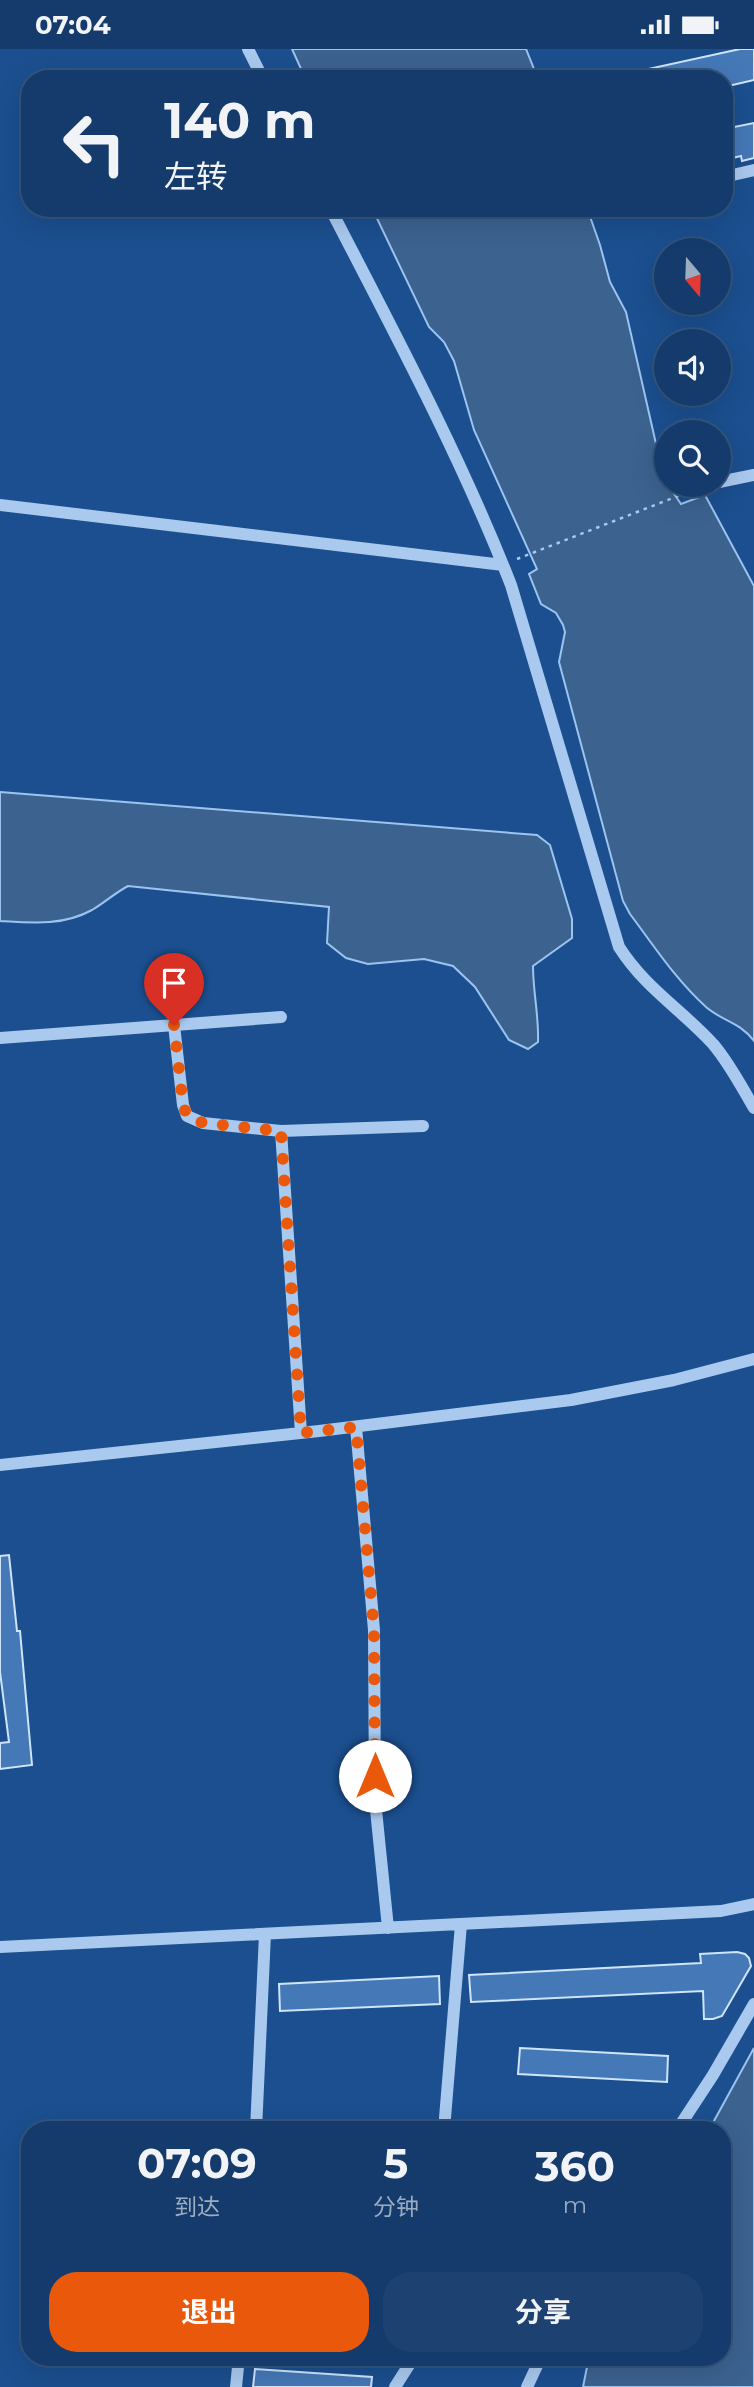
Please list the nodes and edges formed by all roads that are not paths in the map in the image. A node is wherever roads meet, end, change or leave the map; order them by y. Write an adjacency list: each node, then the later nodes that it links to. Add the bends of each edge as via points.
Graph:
1 (248, 49): 2 (street)
2 (258, 70)
3 (754, 170): 4 (street)
4 (733, 175)
5 (335, 217): 9 (street, via 431,404)
6 (754, 475): 7 (street)
7 (731, 480)
8 (0, 505): 9 (street)
9 (503, 565): 13 (street, via 619,947 639,977 730,1065)
10 (281, 1017): 11 (street)
11 (174, 1025): 12 (street); 15 (street, via 187,1116 203,1123)
12 (0, 1038)
13 (754, 1108)
14 (423, 1126): 15 (street)
15 (281, 1131): 18 (street)
16 (754, 1359): 17 (street, via 571,1401)
17 (356, 1427): 18 (street); 22 (street, via 374,1630 375,1800)
18 (301, 1433): 19 (street)
19 (0, 1465)
20 (754, 1904): 21 (street, via 721,1911)
21 (461, 1924): 22 (street); 27 (street)
22 (388, 1928): 23 (street)
23 (265, 1934): 24 (street); 26 (street)
24 (0, 1947)
25 (754, 2004): 28 (street)
26 (256, 2121)
27 (445, 2121)
28 (683, 2121)
29 (238, 2366): 32 (street)
30 (409, 2366): 33 (street)
31 (537, 2366): 34 (street)
32 (236, 2387)
33 (396, 2387)
34 (527, 2387)

